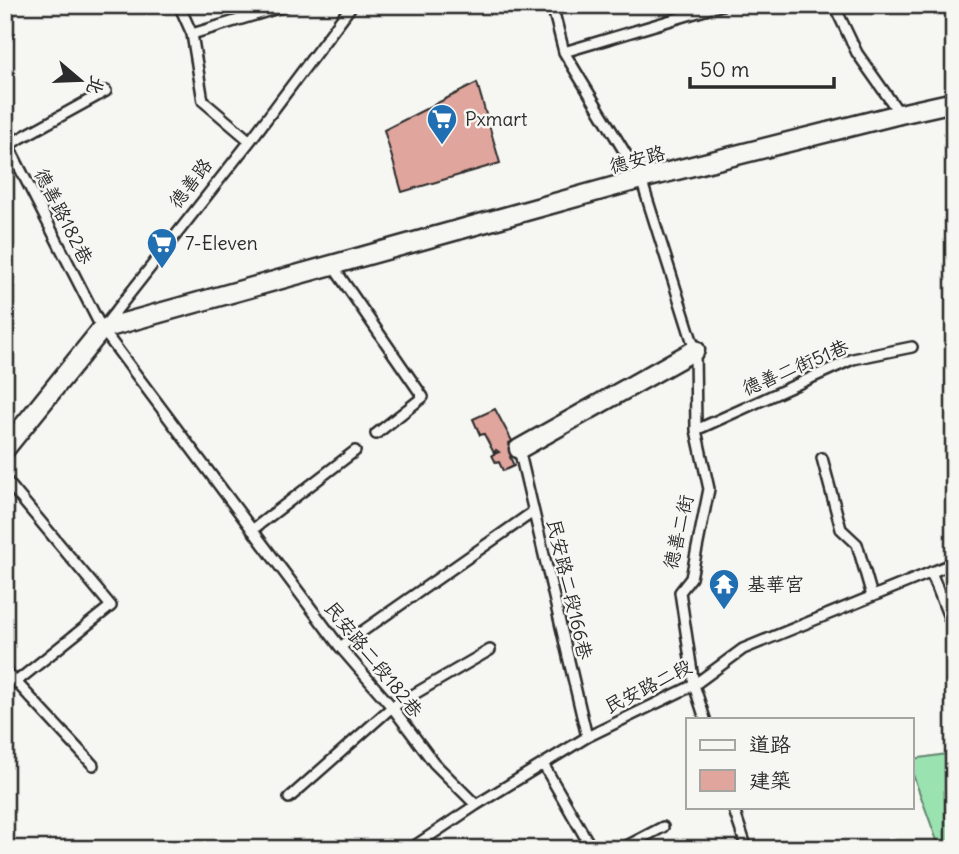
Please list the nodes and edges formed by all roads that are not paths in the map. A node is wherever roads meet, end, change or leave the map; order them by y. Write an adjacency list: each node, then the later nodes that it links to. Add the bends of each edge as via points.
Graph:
1 (179, 5): 7 (lane)
2 (288, 5): 7 (lane)
3 (352, 5): 12 (lane, 德善路)
4 (552, 5): 8 (lane, 德善二街)
5 (722, 5): 8 (lane)
6 (834, 5): 11 (lane, via 858,53)
7 (191, 34): 12 (lane, via 203,102)
8 (564, 52): 13 (lane, 德善二街)
9 (106, 91): 15 (lane, 德善路182巷, via 8,145)
10 (954, 102): 11 (street, 德安路)
11 (900, 114): 13 (street, 德安路)
12 (250, 141): 15 (lane, 德善路)
13 (641, 179): 14 (street, 德安路); 17 (lane, 德善二街)
14 (332, 265): 15 (street, 德安路); 19 (lane, via 423,397)
15 (102, 329): 20 (street, 德善路); 26 (lane, 民安路二段182巷)
16 (912, 346): 18 (lane, 德善二街51巷, via 853,359)
17 (695, 350): 18 (lane, 德善二街); 21 (street)
18 (696, 430): 35 (lane, 德善二街, via 709,489 691,578 680,592)
19 (376, 434)
20 (5, 449)
21 (519, 449): 25 (lane, 民安路二段166巷)
22 (355, 451): 26 (lane)
23 (822, 458): 29 (lane, via 841,529 857,544)
24 (5, 480): 34 (lane, via 111,606)
25 (534, 512): 31 (lane); 38 (lane, 民安路二段166巷)
26 (252, 530): 31 (lane, 民安路二段182巷)
27 (954, 563): 28 (lane, 民安路二段)
28 (931, 572): 29 (lane, 民安路二段); 30 (lane)
29 (872, 596): 35 (lane, 民安路二段, via 743,649)
30 (954, 630)
31 (340, 647): 36 (lane, 民安路二段182巷)
32 (490, 650): 36 (lane)
33 (5, 670): 34 (lane)
34 (16, 682): 40 (lane)
35 (694, 685): 37 (lane, 德善二街); 38 (lane, 民安路二段)
36 (392, 707): 41 (lane); 42 (lane, 民安路二段182巷, via 434,763)
37 (705, 718)
38 (587, 737): 39 (lane, 民安路二段)
39 (543, 764): 42 (lane, 民安路二段); 46 (lane)
40 (93, 765)
41 (289, 798)
42 (476, 805): 45 (lane, 民安路二段)
43 (733, 808): 48 (lane)
44 (663, 827): 47 (lane)
45 (410, 849)
46 (592, 849)
47 (621, 849)
48 (747, 849)

